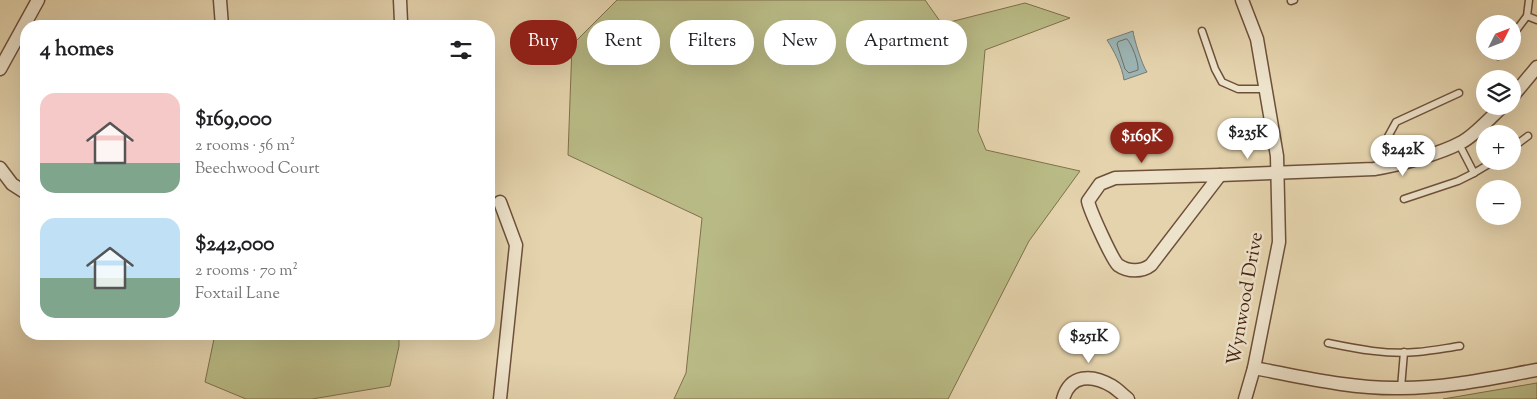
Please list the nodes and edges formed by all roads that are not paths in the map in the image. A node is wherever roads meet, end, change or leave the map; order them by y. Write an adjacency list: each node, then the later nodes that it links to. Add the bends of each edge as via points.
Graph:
1 (38, 0): 7 (street)
2 (220, 0): 8 (street)
3 (400, 0): 9 (street)
4 (1242, 0): 16 (street, Wynwood Drive, via 1257,39)
5 (1529, 0): 6 (lane)
6 (1527, 16): 10 (lane); 11 (lane)
7 (27, 20)
8 (222, 20)
9 (401, 20)
10 (1537, 20)
11 (1521, 24)
12 (1202, 31): 16 (lane, via 1222,82 1238,89)
13 (20, 33): 15 (street)
14 (1537, 67): 17 (street)
15 (0, 69)
16 (1266, 88): 26 (street, Wynwood Drive, via 1278,156)
17 (1521, 88)
18 (1459, 93): 23 (lane, via 1396,122 1384,144)
19 (1493, 115): 22 (street)
20 (1528, 136): 21 (lane)
21 (1521, 141)
22 (1459, 144): 23 (street); 27 (lane)
23 (1389, 166): 26 (street)
24 (0, 168): 29 (street)
25 (1479, 170): 27 (lane)
26 (1277, 173): 28 (street); 35 (street, Wynwood Drive, via 1279,242)
27 (1474, 173): 30 (lane)
28 (1220, 175): 28 (street, via 1115,178 1100,184 1088,201 1090,212 1117,264 1127,269 1146,270)
29 (20, 189)
30 (1404, 199)
31 (500, 202): 38 (street, via 516,245)
32 (1328, 343): 34 (lane, via 1371,351)
33 (1460, 346): 34 (lane)
34 (1404, 352): 37 (lane)
35 (1254, 368): 37 (street, via 1334,384); 41 (street, Wynwood Drive)
36 (1537, 370): 37 (street, via 1467,383)
37 (1401, 388)
38 (500, 399)
39 (1063, 399): 40 (street, via 1066,388 1078,379 1093,378 1112,386)
40 (1128, 399)
41 (1245, 399)

